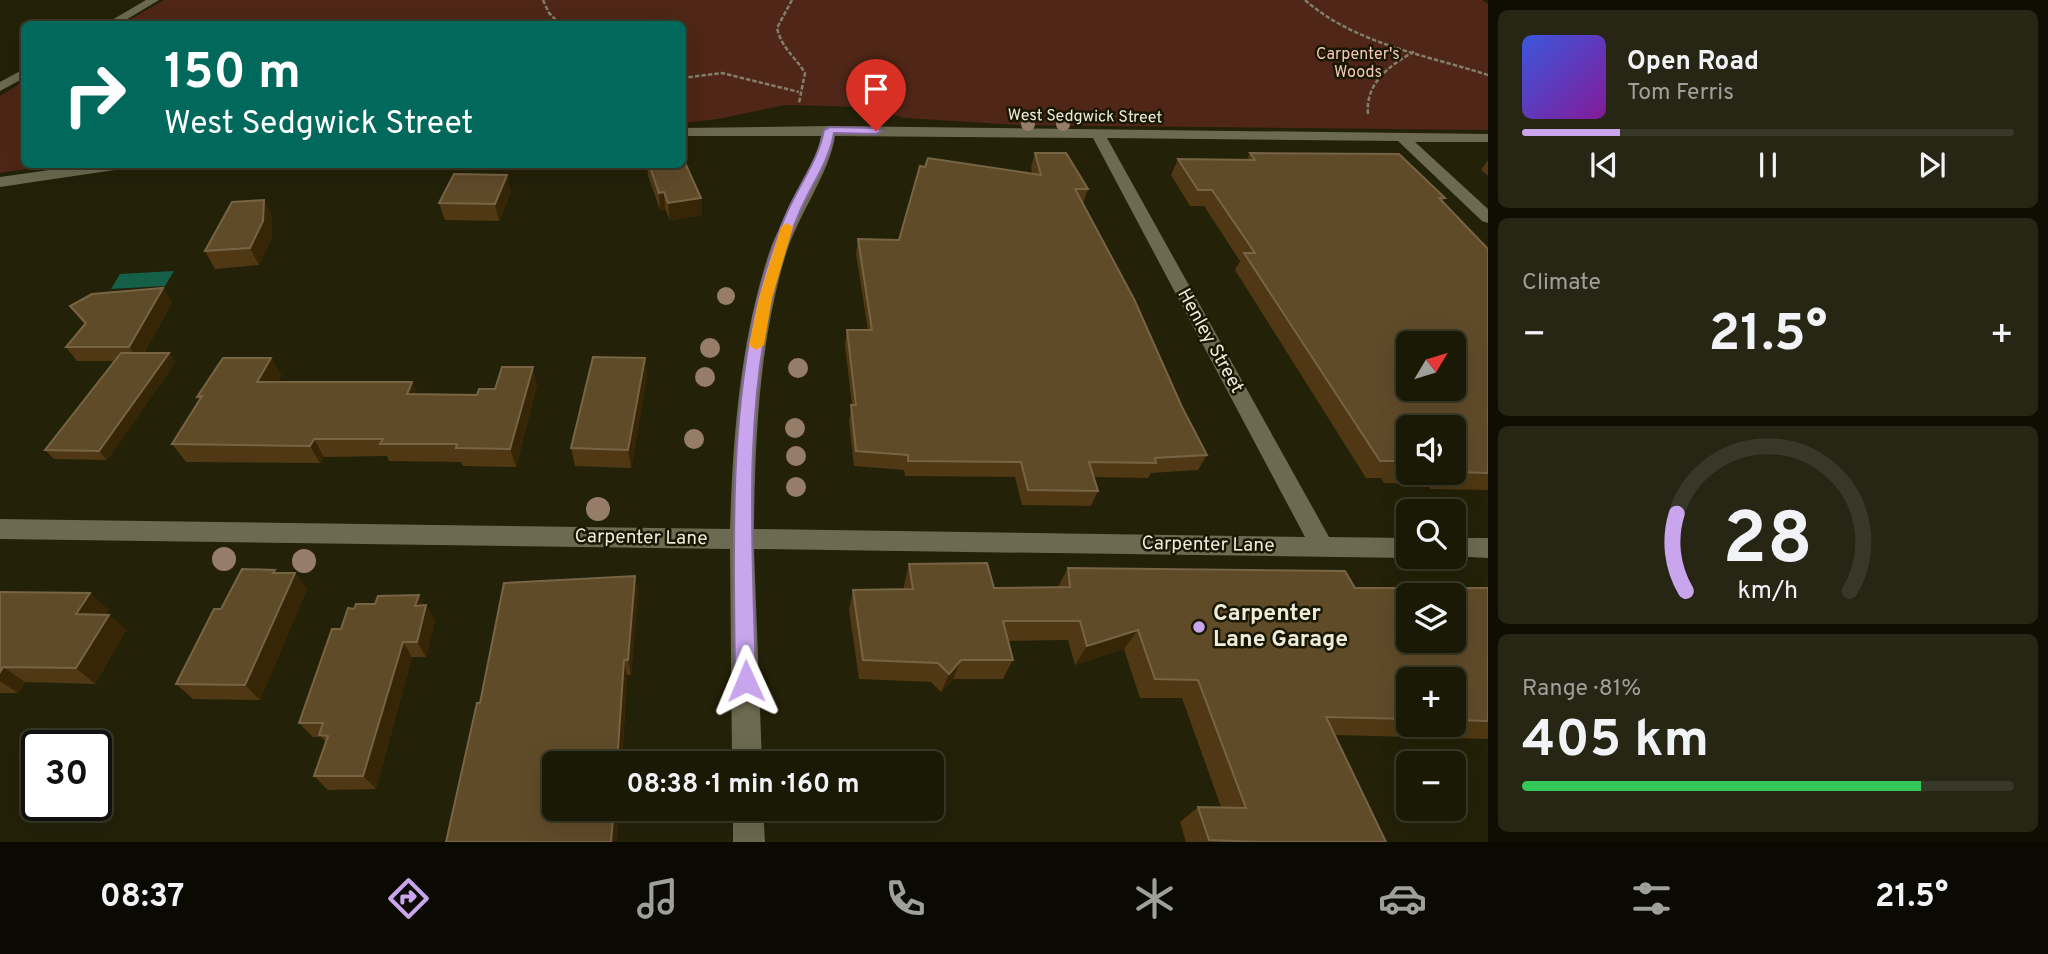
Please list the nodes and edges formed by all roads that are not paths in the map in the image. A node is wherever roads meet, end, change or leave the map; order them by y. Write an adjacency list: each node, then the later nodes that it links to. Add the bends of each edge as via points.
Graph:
1 (154, 0): 2 (street)
2 (116, 21)
3 (21, 75): 4 (street)
4 (0, 87)
5 (830, 130): 6 (street, West Sedgwick Street); 7 (street, West Sedgwick Street); 14 (street, via 791,218 765,298 747,412)
6 (686, 132)
7 (1099, 136): 8 (street, West Sedgwick Street); 15 (street, Henley Street)
8 (1403, 138): 9 (street, West Sedgwick Street); 12 (street)
9 (1488, 138)
10 (100, 168): 11 (street)
11 (0, 182)
12 (1488, 218)
13 (0, 529): 14 (street, Carpenter Lane)
14 (742, 539): 15 (street, Carpenter Lane); 19 (street)
15 (1322, 547): 16 (street, Carpenter Lane)
16 (1396, 548)
17 (1466, 548): 18 (street)
18 (1488, 548)
19 (747, 751)
20 (748, 821): 21 (street)
21 (749, 842)

